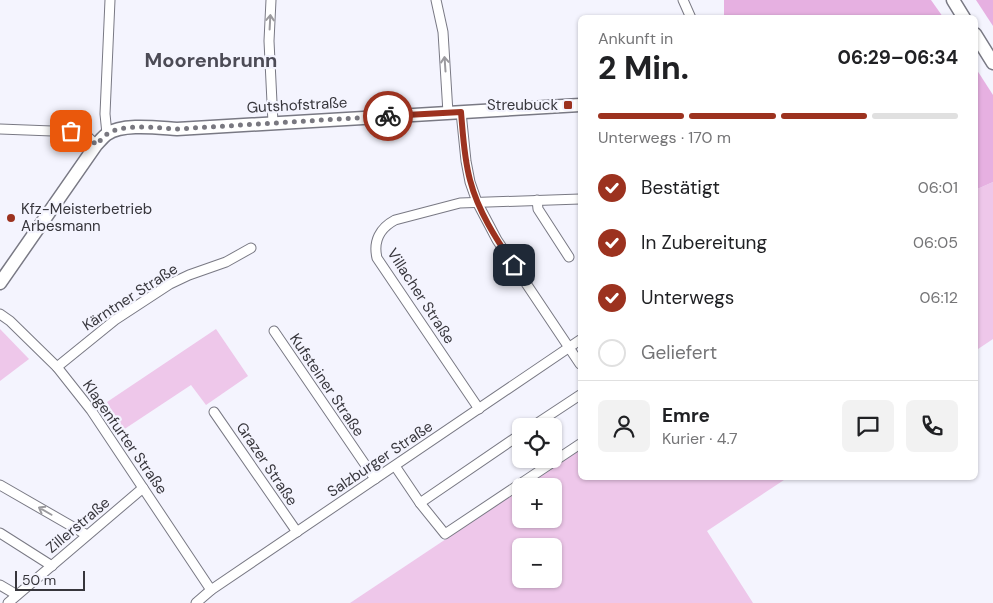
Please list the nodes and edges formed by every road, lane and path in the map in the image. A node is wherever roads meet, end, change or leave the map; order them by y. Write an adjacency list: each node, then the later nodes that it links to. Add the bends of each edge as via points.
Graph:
1 (110, 0): 15 (street)
2 (271, 0): 13 (street, one-way to 2, via 268,41)
3 (436, 0): 11 (street, one-way to 3, via 442,32)
4 (683, 0): 6 (street)
5 (953, 0): 7 (street)
6 (690, 15)
7 (962, 15)
8 (978, 43): 9 (street)
9 (993, 63)
10 (578, 105): 12 (street, Gutshofstraße)
11 (448, 112): 12 (street, Gutshofstraße); 13 (street, Gutshofstraße)
12 (461, 112): 19 (street, via 466,161)
13 (273, 123): 15 (street, Gutshofstraße, via 177,129 150,127)
14 (0, 128): 16 (street, via 78,132)
15 (107, 134): 16 (street)
16 (96, 145): 22 (street)
17 (578, 199): 18 (street, Villacher Straße)
18 (537, 200): 19 (street, Villacher Straße); 21 (street, via 538,209)
19 (477, 202): 26 (street, via 497,240); 30 (street, Villacher Straße, via 460,203 395,220 382,229 375,251)
20 (251, 248): 28 (street, Kärntner Straße, via 226,262 170,284 115,320)
21 (569, 257)
22 (0, 283)
23 (0, 314): 28 (street, Klagenfurter Straße)
24 (274, 330): 36 (street, Kufsteiner Straße)
25 (578, 341): 26 (street, Salzburger Straße)
26 (568, 348): 27 (street); 30 (street, Salzburger Straße)
27 (578, 361)
28 (57, 367): 38 (street, Klagenfurter Straße, via 91,410)
29 (578, 395): 32 (street)
30 (478, 408): 35 (street, Salzburger Straße)
31 (214, 412): 40 (street, Grazer Straße)
32 (545, 418)
33 (512, 440): 39 (street)
34 (578, 445): 39 (street, via 445,534)
35 (395, 466): 36 (street, Salzburger Straße); 39 (street)
36 (375, 479): 40 (street, Salzburger Straße)
37 (0, 485): 42 (street, one-way to 37)
38 (143, 488): 42 (street, Zillerstraße); 45 (street, Klagenfurter Straße)
39 (420, 503)
40 (297, 532): 45 (street, Salzburger Straße)
41 (0, 533): 43 (street)
42 (87, 535): 43 (street, Zillerstraße)
43 (52, 566): 46 (street, Zillerstraße)
44 (0, 585): 46 (street)
45 (211, 590): 48 (street, Salzburger Straße)
46 (17, 595): 47 (street, Zillerstraße)
47 (8, 603)
48 (196, 603)

